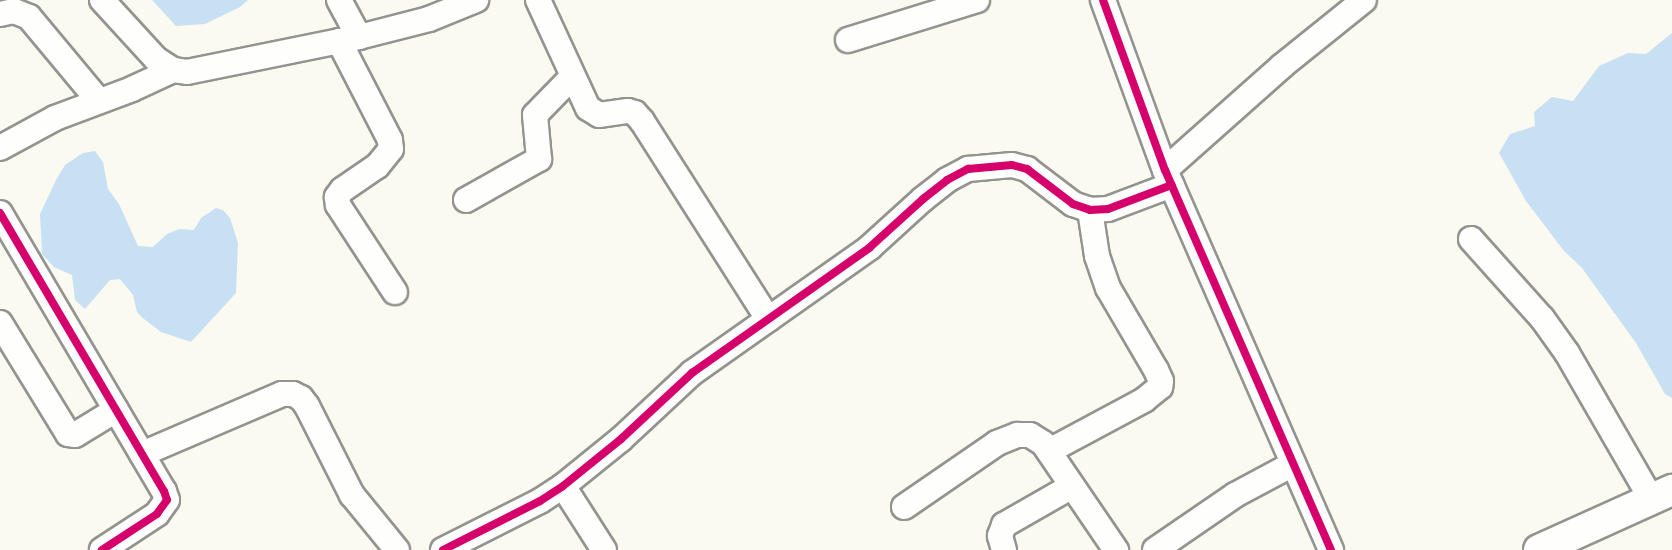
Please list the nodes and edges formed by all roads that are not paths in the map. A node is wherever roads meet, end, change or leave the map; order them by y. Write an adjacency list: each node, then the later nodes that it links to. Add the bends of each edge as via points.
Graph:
1 (102, 0): 11 (street, via 156,59)
2 (339, 0): 9 (street)
3 (476, 0): 9 (street, via 429,19)
4 (538, 0): 12 (street)
5 (977, 0): 10 (street)
6 (1103, 0): 15 (street)
7 (1364, 0): 15 (street, via 1282,66)
8 (0, 14): 13 (street, via 14,11 29,17)
9 (349, 39): 11 (street, via 187,72); 20 (street, via 391,149 377,166 342,190 337,197 338,205)
10 (848, 40)
11 (173, 70): 13 (street)
12 (572, 76): 16 (street, via 535,115 539,159); 21 (street, via 593,113 628,111 642,121)
13 (99, 100): 14 (street)
14 (4, 137)
15 (1169, 178): 17 (street, via 1108,209); 26 (street)
16 (466, 200)
17 (1090, 210): 21 (street, via 1073,204 1027,169 1012,165 968,169 947,180 869,248); 24 (street, via 1097,256 1108,288 1156,370 1160,387 1144,400)
18 (0, 213): 23 (street)
19 (1471, 239): 29 (street, via 1542,318)
20 (395, 292)
21 (768, 319): 27 (street, via 692,373)
22 (0, 323): 23 (street, via 68,434 75,435)
23 (116, 411): 25 (street)
24 (1049, 452): 28 (street); 30 (street, via 1038,438 1017,435 997,443)
25 (142, 454): 32 (street, via 167,500 157,514); 33 (street, via 282,394 293,394 307,406 352,495)
26 (1293, 464): 38 (street, via 1235,495); 39 (street)
27 (563, 486): 31 (street); 35 (street)
28 (1072, 486): 36 (street, via 1004,525 1000,536); 37 (street)
29 (1662, 495): 40 (street)
30 (904, 507)
31 (473, 544): 34 (street)
32 (102, 550)
33 (397, 550)
34 (443, 550)
35 (604, 550)
36 (1004, 550)
37 (1116, 550)
38 (1155, 550)
39 (1331, 550)
40 (1539, 550)

